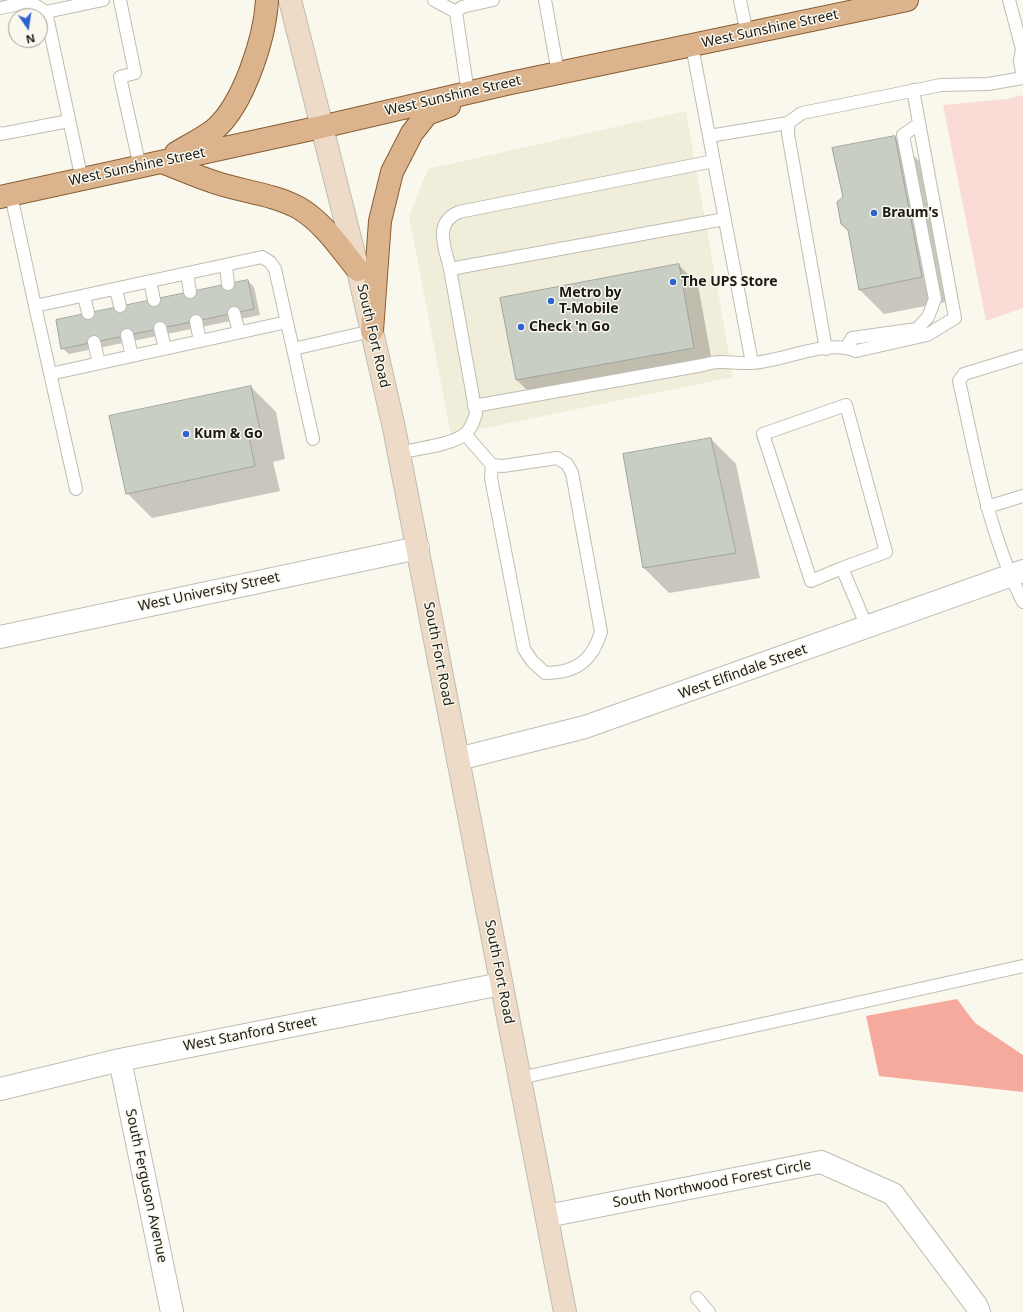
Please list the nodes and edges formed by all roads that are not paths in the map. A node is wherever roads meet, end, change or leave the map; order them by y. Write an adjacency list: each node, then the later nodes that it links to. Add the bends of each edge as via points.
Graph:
1 (103, 0): 13 (lane)
2 (120, 0): 31 (lane, via 135,73 120,77)
3 (267, 0): 30 (main road, via 254,59 234,106 216,128)
4 (290, 0): 26 (street, South Fort Road)
5 (434, 0): 14 (lane)
6 (493, 0): 14 (lane, via 462,6)
7 (545, 0): 18 (lane)
8 (740, 0): 16 (lane)
9 (907, 0): 16 (main road, West Sunshine Street)
10 (1009, 0): 19 (lane, via 1022,49 1020,61)
11 (0, 8): 12 (lane, via 30,2)
12 (40, 8)
13 (48, 12)
14 (456, 12): 22 (lane)
15 (48, 21): 23 (lane)
16 (747, 34): 17 (main road, West Sunshine Street)
17 (692, 46): 18 (main road, West Sunshine Street); 28 (lane)
18 (558, 73): 20 (main road, West Sunshine Street)
19 (1023, 78): 21 (lane, via 988,84)
20 (506, 84): 22 (main road, West Sunshine Street); 52 (main road, via 427,114 400,154 388,186 380,221)
21 (913, 90): 24 (lane, via 802,113); 25 (lane)
22 (468, 92): 26 (main road, West Sunshine Street)
23 (69, 121): 27 (lane); 32 (lane)
24 (788, 123): 28 (lane); 60 (lane)
25 (918, 124): 57 (lane, via 903,135 935,299 928,317 917,329 852,338); 57 (lane, via 955,318 927,335 856,351)
26 (321, 127): 30 (main road, West Sunshine Street); 37 (street, South Fort Road)
27 (0, 133)
28 (709, 136): 29 (lane)
29 (714, 161): 34 (lane); 36 (lane, via 459,212 450,216 444,227 443,238)
30 (162, 162): 31 (main road, West Sunshine Street); 37 (main road, via 217,183 277,198 298,208 332,237)
31 (140, 167): 32 (main road, West Sunshine Street)
32 (82, 180): 33 (main road, West Sunshine Street)
33 (6, 196): 45 (lane)
34 (725, 219): 36 (lane); 64 (lane)
35 (226, 265): 38 (lane); 40 (lane); 50 (lane, via 262,257 270,262 275,269)
36 (450, 269): 66 (lane)
37 (358, 270): 52 (street, South Fort Road)
38 (187, 273): 39 (lane); 42 (lane)
39 (150, 281): 41 (lane); 44 (lane)
40 (228, 284)
41 (116, 289): 43 (lane); 46 (lane)
42 (190, 292)
43 (84, 296): 45 (lane); 47 (lane)
44 (154, 300)
45 (35, 306): 65 (lane)
46 (120, 306)
47 (88, 313)
48 (234, 313): 53 (lane)
49 (196, 321): 55 (lane)
50 (287, 322): 53 (lane); 59 (lane)
51 (160, 328): 58 (lane)
52 (372, 331): 59 (lane); 69 (street, South Fort Road)
53 (239, 332): 55 (lane)
54 (127, 335): 61 (lane)
55 (200, 341): 58 (lane)
56 (94, 342): 63 (lane)
57 (847, 347): 60 (lane)
58 (165, 348): 61 (lane)
59 (293, 349): 68 (lane)
60 (826, 349): 64 (lane)
61 (132, 356): 63 (lane)
62 (1023, 356): 73 (lane, via 964,374 959,381)
63 (99, 363): 65 (lane)
64 (752, 363): 66 (lane, via 717,361)
65 (50, 374): 71 (lane)
66 (474, 406): 67 (lane, via 476,414 472,426)
67 (465, 434): 69 (lane, via 453,440); 70 (lane)
68 (313, 438)
69 (399, 453): 74 (street, South Fort Road)
70 (492, 465): 70 (lane, via 503,466 558,458 567,464 572,473 601,632 596,647 574,669 545,673 524,649 491,478)
71 (76, 489)
72 (1023, 496): 73 (lane)
73 (987, 507): 76 (lane)
74 (418, 548): 79 (street, West University Street); 80 (street, South Fort Road)
75 (842, 568): 75 (lane, via 886,552 846,405 763,434 811,581); 78 (lane)
76 (1016, 573): 77 (lane); 78 (street, West Elfindale Street)
77 (1023, 602)
78 (867, 627): 80 (street, West Elfindale Street, via 585,727)
79 (0, 637)
80 (458, 759): 82 (street, South Fort Road)
81 (1023, 966): 84 (lane)
82 (502, 984): 83 (street, West Stanford Street); 84 (street, South Fort Road)
83 (120, 1060): 85 (street, West Stanford Street); 88 (street, South Ferguson Avenue)
84 (520, 1078): 86 (street, South Fort Road)
85 (0, 1088)
86 (547, 1216): 89 (street, South Fort Road); 91 (street, South Northwood Forest Circle, via 821,1162 893,1194)
87 (697, 1298): 90 (lane)
88 (172, 1312)
89 (565, 1312)
90 (709, 1312)
91 (980, 1312)

